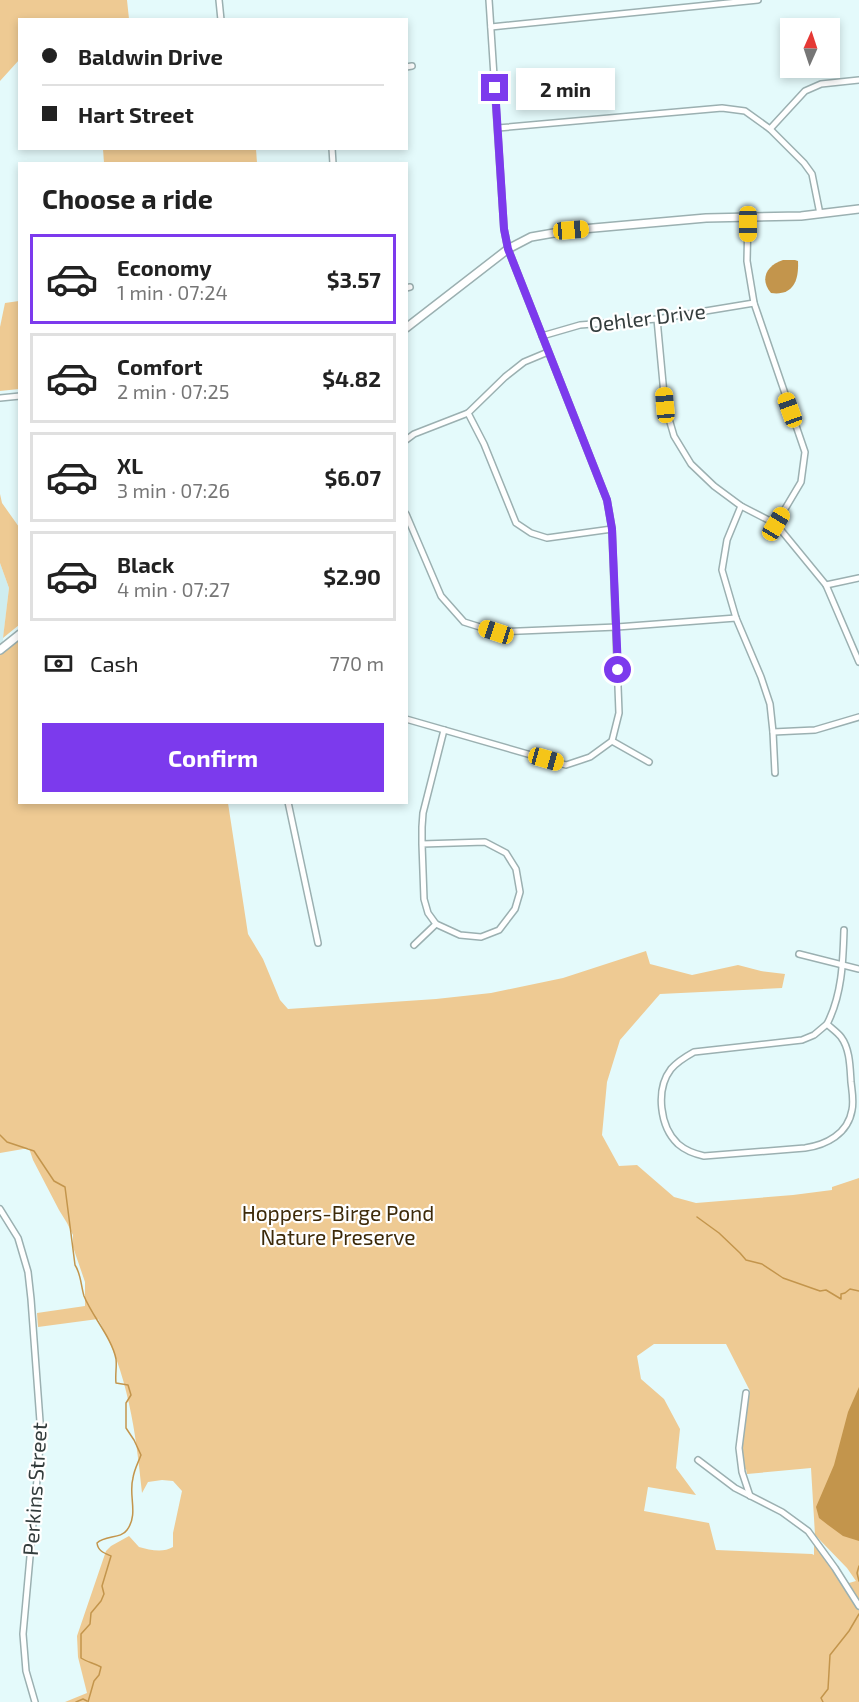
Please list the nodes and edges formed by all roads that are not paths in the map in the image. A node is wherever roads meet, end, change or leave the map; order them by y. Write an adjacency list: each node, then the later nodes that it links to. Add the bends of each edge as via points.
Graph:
1 (219, 0): 4 (street)
2 (489, 0): 5 (street)
3 (758, 0): 5 (street)
4 (221, 18)
5 (491, 27): 7 (street)
6 (859, 80): 8 (street, via 821,84 805,91)
7 (498, 128): 8 (street, via 722,108 745,111); 12 (street)
8 (770, 129): 10 (street, via 812,174)
9 (859, 209): 10 (main road)
10 (820, 214): 11 (main road)
11 (748, 216): 12 (main road, via 571,230 531,237); 13 (street, via 747,261)
12 (508, 249): 15 (main road); 16 (street)
13 (754, 303): 14 (street, Oehler Drive); 24 (street, via 805,452 801,482)
14 (657, 319): 16 (street, Oehler Drive, via 580,325); 22 (street, via 665,405 674,436 691,464)
15 (408, 326)
16 (542, 336): 17 (street)
17 (548, 352): 20 (street, via 505,376); 25 (street, via 607,500)
18 (18, 396): 19 (street)
19 (0, 398)
20 (468, 413): 21 (street); 25 (street, via 516,523 547,538)
21 (408, 438)
22 (741, 506): 24 (street); 28 (street, via 727,540 722,570)
23 (408, 519): 29 (street, via 441,596 464,622 496,632)
24 (776, 524): 27 (street)
25 (612, 529): 29 (street)
26 (859, 578): 27 (street)
27 (826, 585): 32 (street)
28 (736, 618): 29 (street); 36 (street, via 770,704)
29 (617, 627): 37 (street, via 619,712)
30 (18, 636): 31 (main road)
31 (0, 650)
32 (859, 662)
33 (859, 717): 36 (street, via 815,730)
34 (408, 720): 35 (street)
35 (444, 730): 37 (street, via 566,765 590,758); 41 (street, via 423,813)
36 (773, 732): 39 (street)
37 (612, 741): 38 (street)
38 (649, 762)
39 (775, 773)
40 (288, 804): 44 (street)
41 (422, 844): 42 (street, via 424,899); 42 (street, via 485,842 506,853 516,869 520,892 515,909 499,930 481,937 460,935)
42 (436, 924): 45 (street)
43 (844, 930): 47 (street)
44 (318, 943)
45 (414, 945)
46 (800, 954): 47 (street)
47 (843, 965): 48 (street); 49 (street)
48 (859, 969)
49 (827, 1024): 49 (street, via 802,1040 694,1052 680,1060 670,1071 662,1092 666,1127 673,1138 692,1153 704,1156 805,1148 832,1139 848,1121 852,1099 847,1050 841,1037)
50 (0, 1209): 55 (street, Perkins Street, via 18,1238 28,1272 32,1310 41,1435 23,1634 26,1671)
51 (746, 1393): 53 (street, via 739,1448)
52 (698, 1460): 53 (street)
53 (750, 1496): 54 (street, via 808,1531)
54 (859, 1606)
55 (36, 1702)

